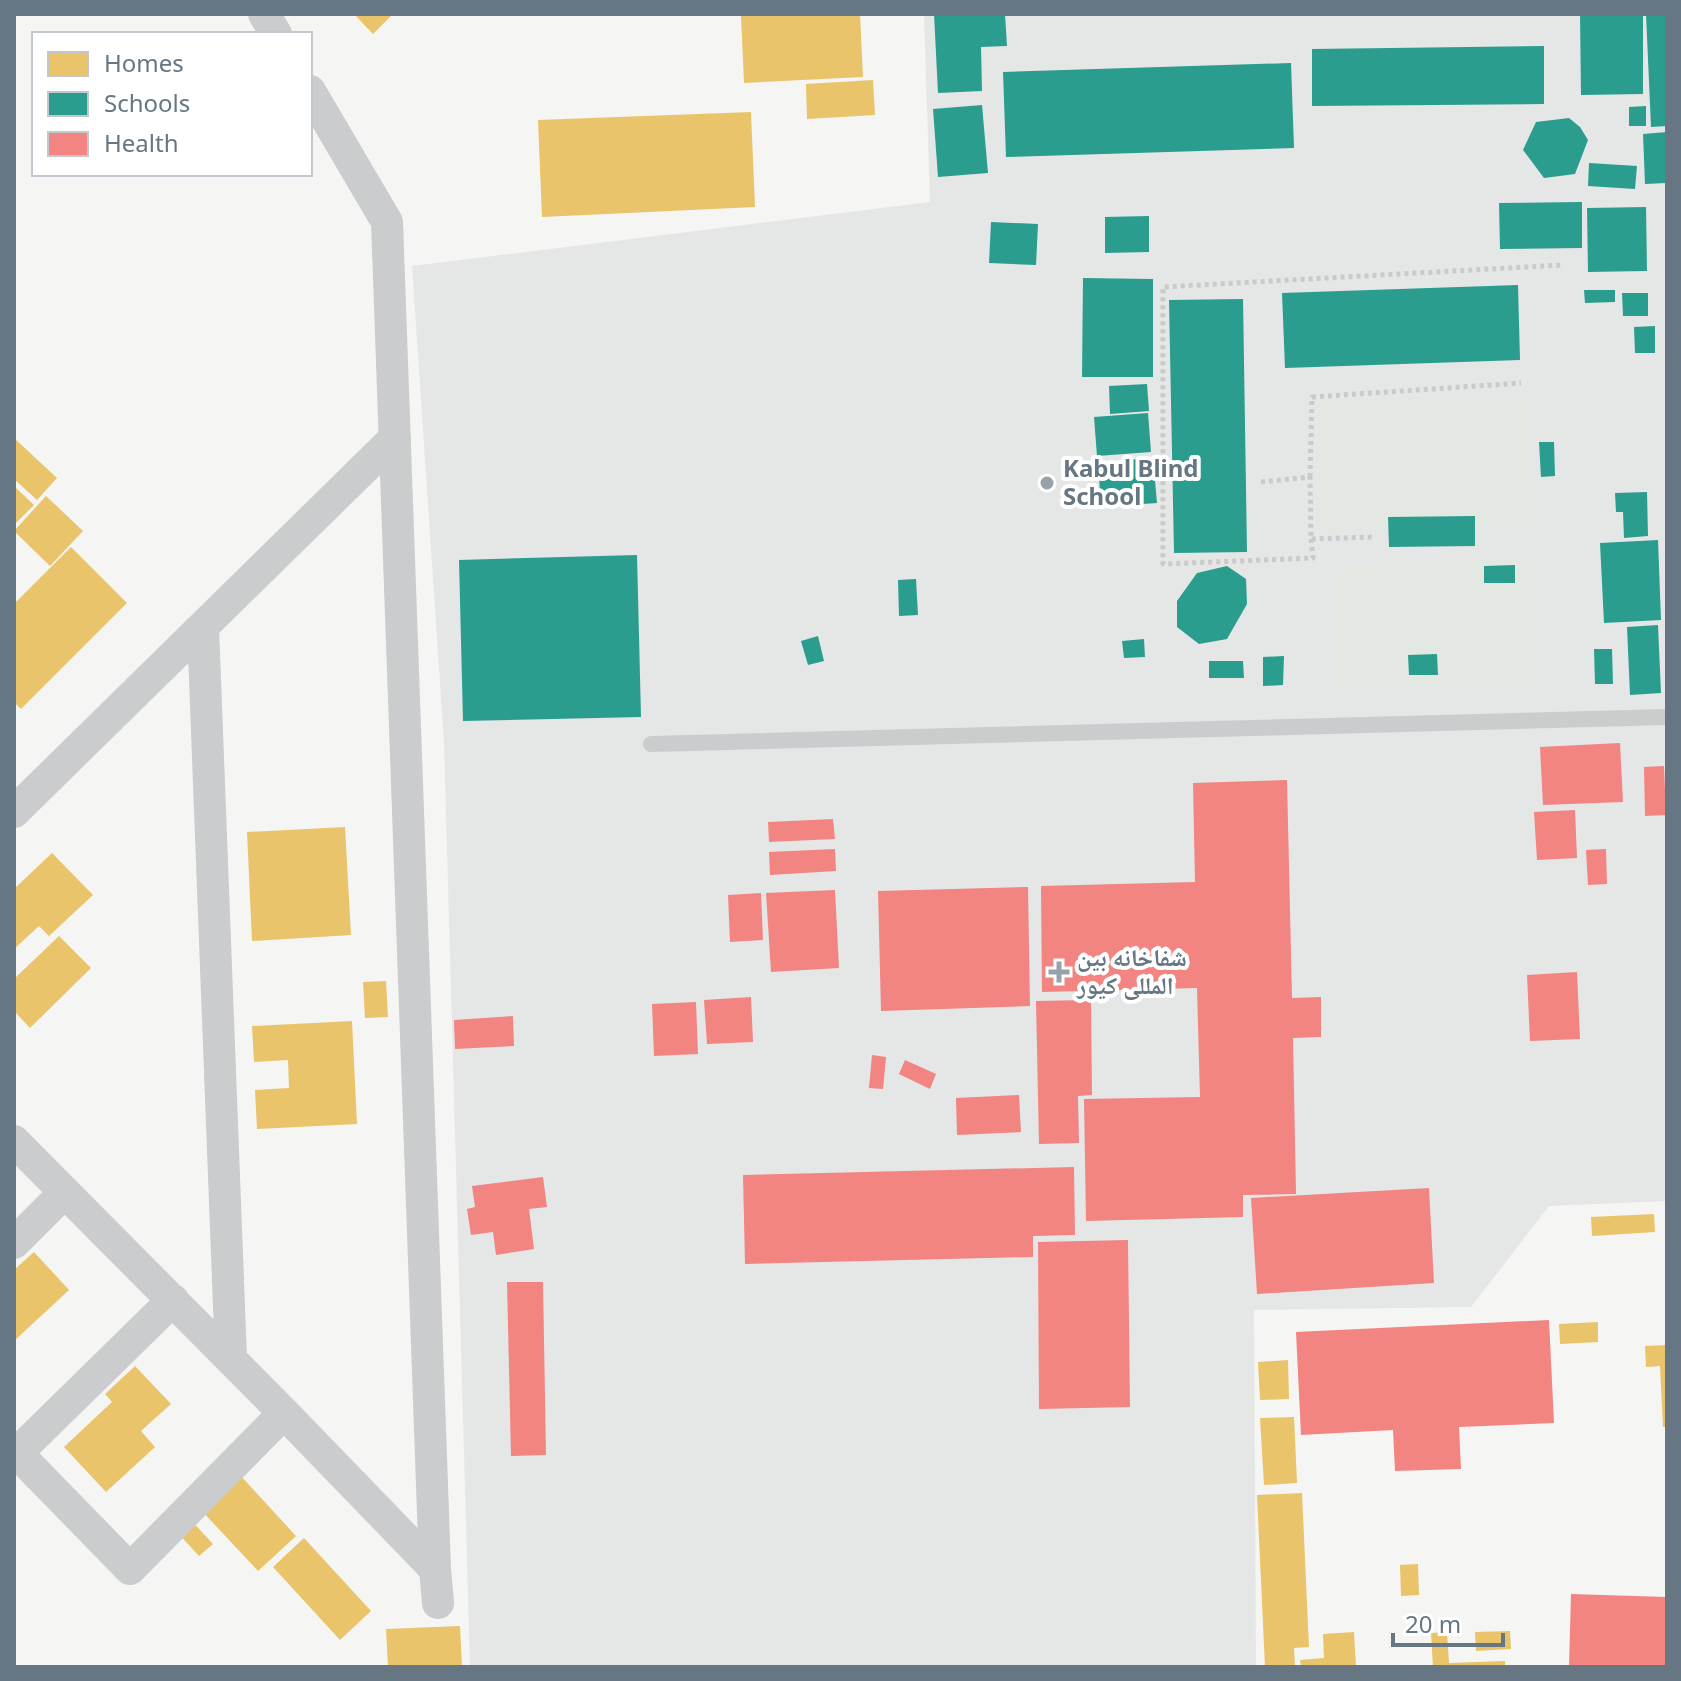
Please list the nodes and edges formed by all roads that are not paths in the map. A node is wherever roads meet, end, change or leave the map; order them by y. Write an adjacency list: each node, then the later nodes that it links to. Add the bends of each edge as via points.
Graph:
1 (264, 14): 2 (street)
2 (275, 32)
3 (312, 94): 4 (street, via 387,222)
4 (395, 438): 5 (street); 16 (street)
5 (203, 627): 8 (street); 13 (street)
6 (1667, 717): 7 (lane)
7 (651, 744)
8 (14, 812)
9 (14, 1141): 10 (street)
10 (65, 1192): 11 (street); 12 (street)
11 (14, 1243)
12 (173, 1300): 13 (street); 15 (street)
13 (231, 1359): 14 (street)
14 (284, 1413): 15 (street, via 130,1569); 16 (street)
15 (16, 1452)
16 (435, 1569): 17 (street)
17 (438, 1603)

